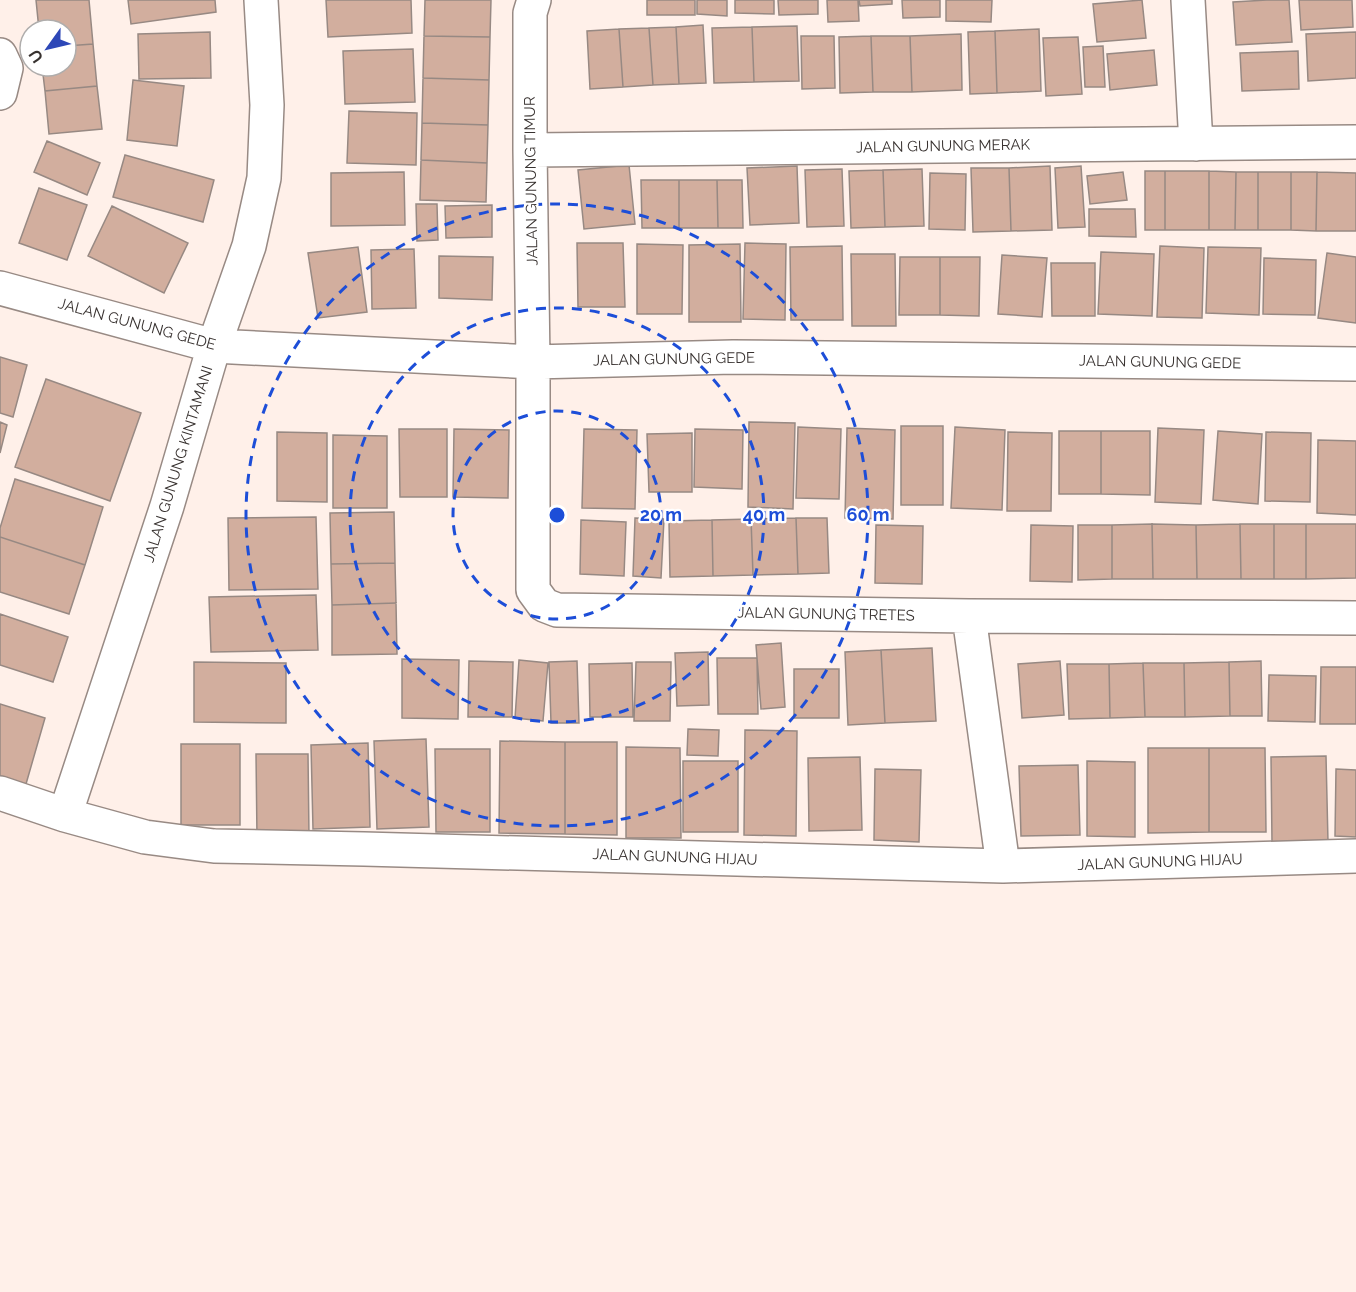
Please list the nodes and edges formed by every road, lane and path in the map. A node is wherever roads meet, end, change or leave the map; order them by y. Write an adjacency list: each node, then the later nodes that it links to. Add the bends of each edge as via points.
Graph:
1 (261, 0): 10 (street, JALAN GUNUNG KINTAMANI, via 267,105 264,178 249,246)
2 (534, 0): 8 (street, JALAN GUNUNG TIMUR, via 530,13)
3 (1188, 0): 7 (street)
4 (0, 55): 5 (street, via 6,68)
5 (0, 93)
6 (1356, 142): 7 (street, JALAN GUNUNG MERAK)
7 (1196, 144): 8 (street, JALAN GUNUNG MERAK)
8 (530, 150): 11 (street, JALAN GUNUNG TIMUR)
9 (0, 288): 10 (street, JALAN GUNUNG GEDE)
10 (214, 346): 11 (street, JALAN GUNUNG GEDE); 16 (street, JALAN GUNUNG KINTAMANI, via 167,506)
11 (533, 362): 12 (street, JALAN GUNUNG GEDE, via 745,357); 13 (street, JALAN GUNUNG TRETES, via 533,591 544,605 557,610)
12 (1356, 364)
13 (969, 616): 14 (street, JALAN GUNUNG TRETES); 18 (street)
14 (1356, 618)
15 (0, 793): 16 (street, JALAN GUNUNG HIJAU)
16 (65, 815): 18 (street, JALAN GUNUNG HIJAU, via 145,837 214,846)
17 (1356, 856): 18 (street, JALAN GUNUNG HIJAU)
18 (1003, 866)

